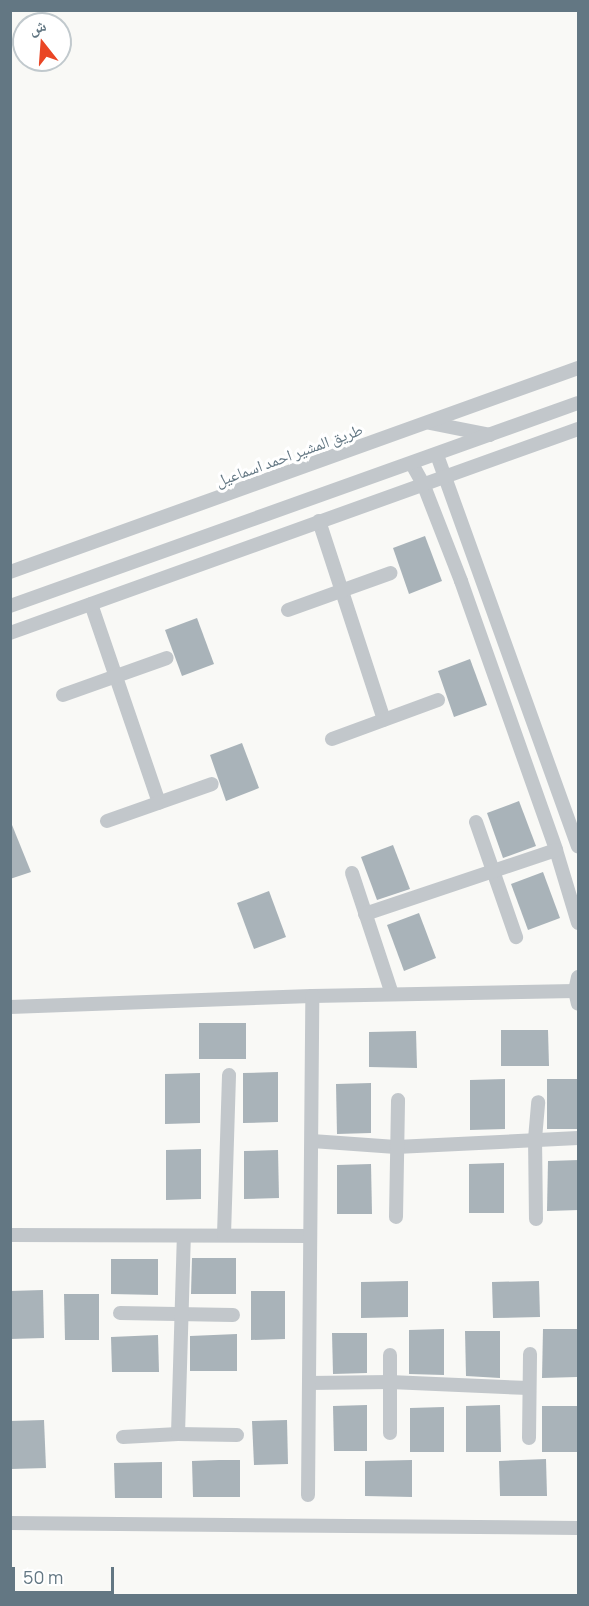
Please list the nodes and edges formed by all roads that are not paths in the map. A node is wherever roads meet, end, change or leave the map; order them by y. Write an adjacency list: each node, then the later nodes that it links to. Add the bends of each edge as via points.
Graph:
1 (579, 368): 3 (street, طريق المشير احمد اسماعيل)
2 (579, 403): 5 (street)
3 (428, 423): 5 (street); 11 (street, طريق المشير احمد اسماعيل)
4 (579, 429): 8 (street)
5 (490, 435): 6 (street)
6 (437, 455): 7 (street); 8 (street)
7 (412, 464): 9 (street); 15 (street)
8 (447, 478): 9 (street); 28 (street)
9 (424, 486): 10 (street); 29 (street)
10 (319, 521): 13 (street); 14 (street)
11 (10, 572)
12 (391, 573): 13 (street)
13 (340, 592): 16 (street); 22 (street)
14 (91, 604): 17 (street); 19 (street)
15 (10, 606)
16 (288, 610)
17 (10, 633)
18 (167, 658): 19 (street)
19 (116, 676): 20 (street); 25 (street)
20 (63, 695)
21 (438, 700): 22 (street)
22 (384, 720): 23 (street)
23 (332, 739)
24 (212, 784): 25 (street)
25 (159, 802): 26 (street)
26 (107, 821)
27 (476, 822): 30 (street)
28 (579, 846)
29 (556, 850): 30 (street); 33 (street)
30 (493, 871): 32 (street); 34 (street)
31 (352, 873): 32 (street)
32 (365, 914): 36 (street)
33 (579, 923)
34 (516, 937)
35 (579, 977): 38 (street)
36 (392, 994): 37 (street); 38 (street)
37 (312, 996): 39 (street); 45 (street)
38 (577, 998)
39 (10, 1007)
40 (229, 1075): 51 (street)
41 (398, 1100): 46 (street)
42 (538, 1102): 44 (street)
43 (579, 1138): 44 (street)
44 (535, 1139): 46 (street); 48 (street)
45 (312, 1141): 46 (street); 52 (street)
46 (396, 1147): 47 (street)
47 (396, 1217)
48 (536, 1219)
49 (10, 1235): 50 (street)
50 (184, 1236): 51 (street); 54 (street)
51 (225, 1236): 52 (street)
52 (310, 1236): 58 (street)
53 (120, 1313): 54 (street)
54 (182, 1314): 55 (street); 62 (street)
55 (233, 1316)
56 (530, 1354): 60 (street)
57 (390, 1355): 59 (street)
58 (309, 1383): 59 (street); 66 (street)
59 (390, 1383): 60 (street); 61 (street)
60 (529, 1388): 65 (street)
61 (390, 1433)
62 (178, 1434): 63 (street); 64 (street)
63 (237, 1435)
64 (123, 1437)
65 (529, 1438)
66 (308, 1495)
67 (10, 1523): 68 (street)
68 (579, 1528)

